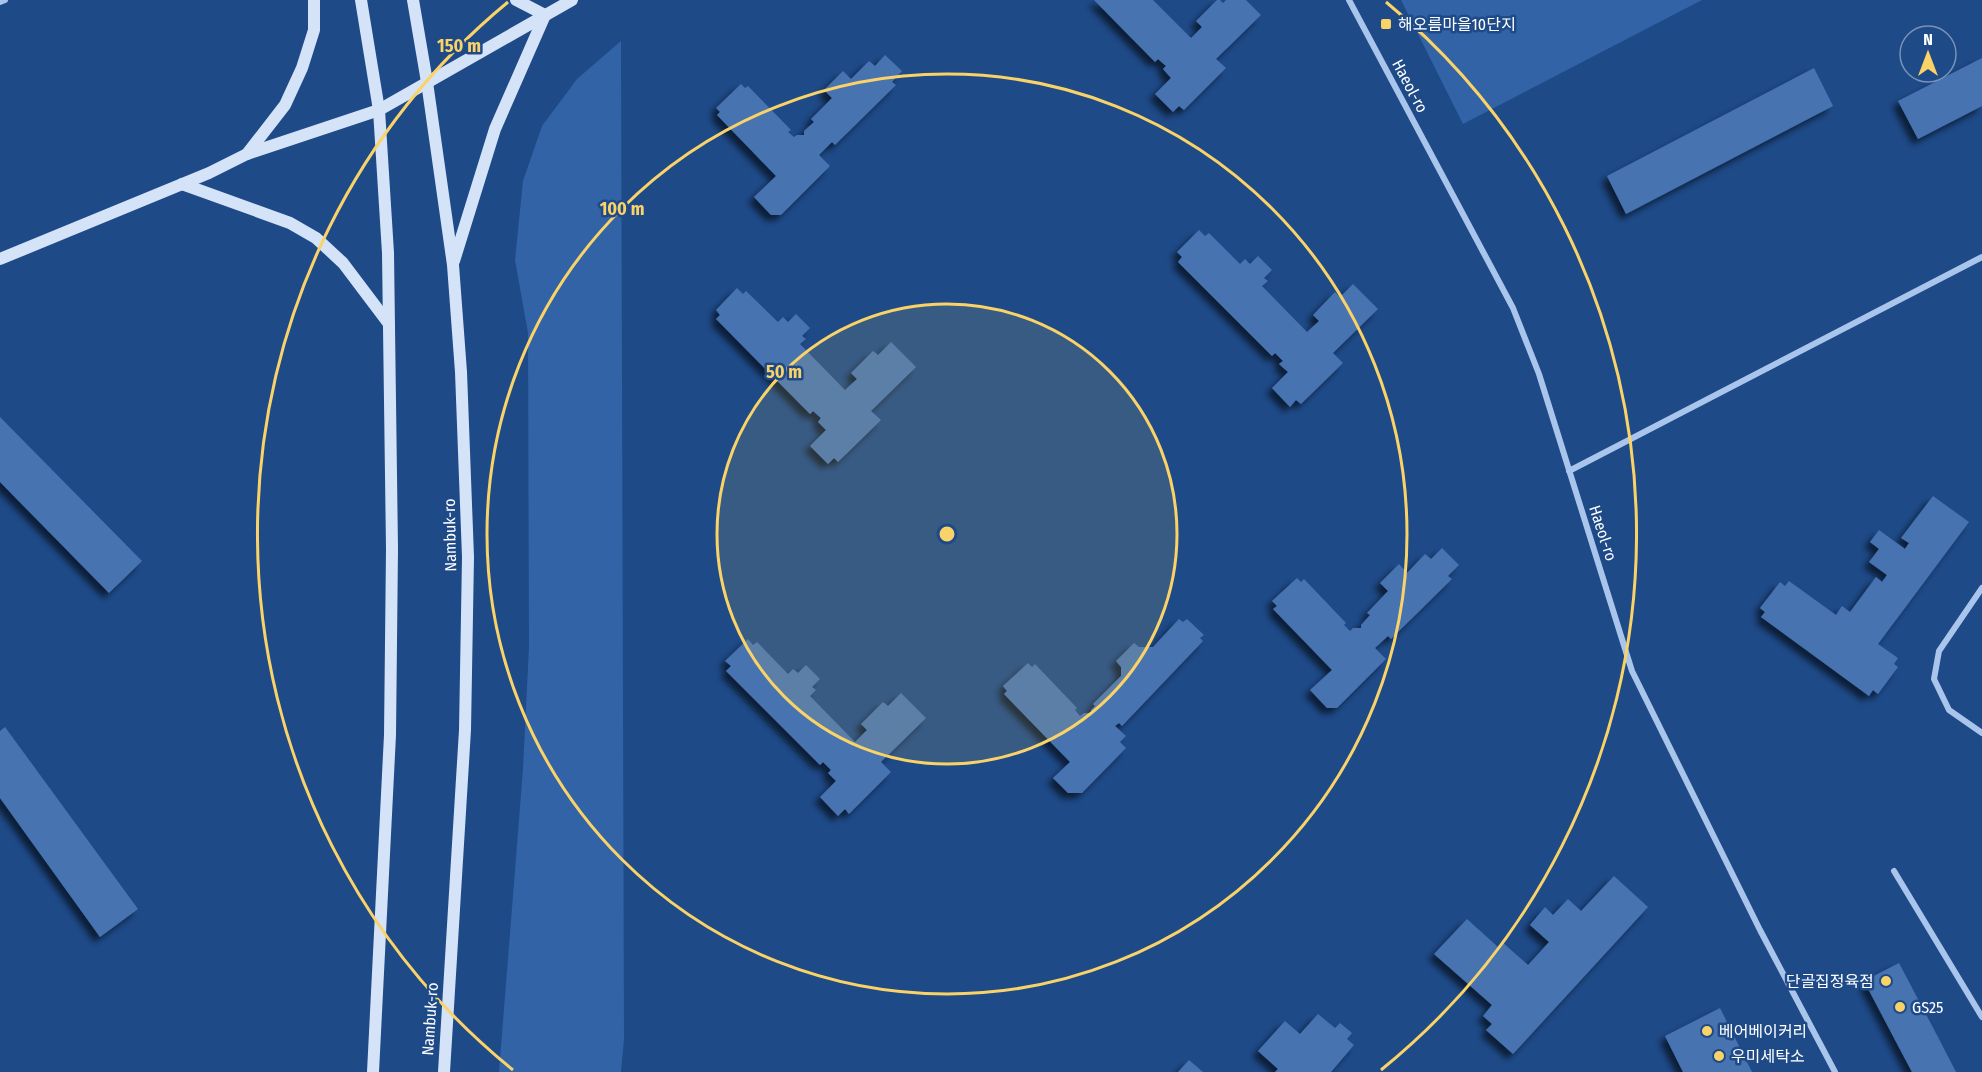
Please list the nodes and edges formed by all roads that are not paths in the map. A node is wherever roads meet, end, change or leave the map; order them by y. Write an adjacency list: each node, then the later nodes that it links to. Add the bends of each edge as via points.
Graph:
1 (5, 0): 8 (street)
2 (314, 0): 12 (main road, via 314,30 302,68 285,105)
3 (361, 0): 11 (main road)
4 (413, 0): 10 (main road, Nambuk-ro)
5 (516, 0): 9 (main road)
6 (572, 0): 9 (main road)
7 (1349, 0): 18 (street, Haeol-ro, via 1513,308 1539,374)
8 (0, 2)
9 (545, 15): 10 (main road); 16 (main road, via 495,129)
10 (427, 82): 11 (main road); 16 (main road, Nambuk-ro)
11 (379, 110): 12 (main road); 17 (main road)
12 (247, 154): 13 (main road)
13 (182, 184): 15 (main road); 17 (main road, via 290,223 316,238 343,263)
14 (1982, 257): 18 (street)
15 (0, 259)
16 (453, 265): 24 (main road, Nambuk-ro, via 468,557 465,730)
17 (389, 324): 23 (main road, via 390,735)
18 (1569, 471): 25 (street, Haeol-ro, via 1632,671)
19 (1982, 588): 20 (street, via 1939,651 1934,679 1949,710)
20 (1982, 733)
21 (1894, 871): 22 (street)
22 (1982, 1017)
23 (373, 1072)
24 (444, 1072)
25 (1835, 1072)

